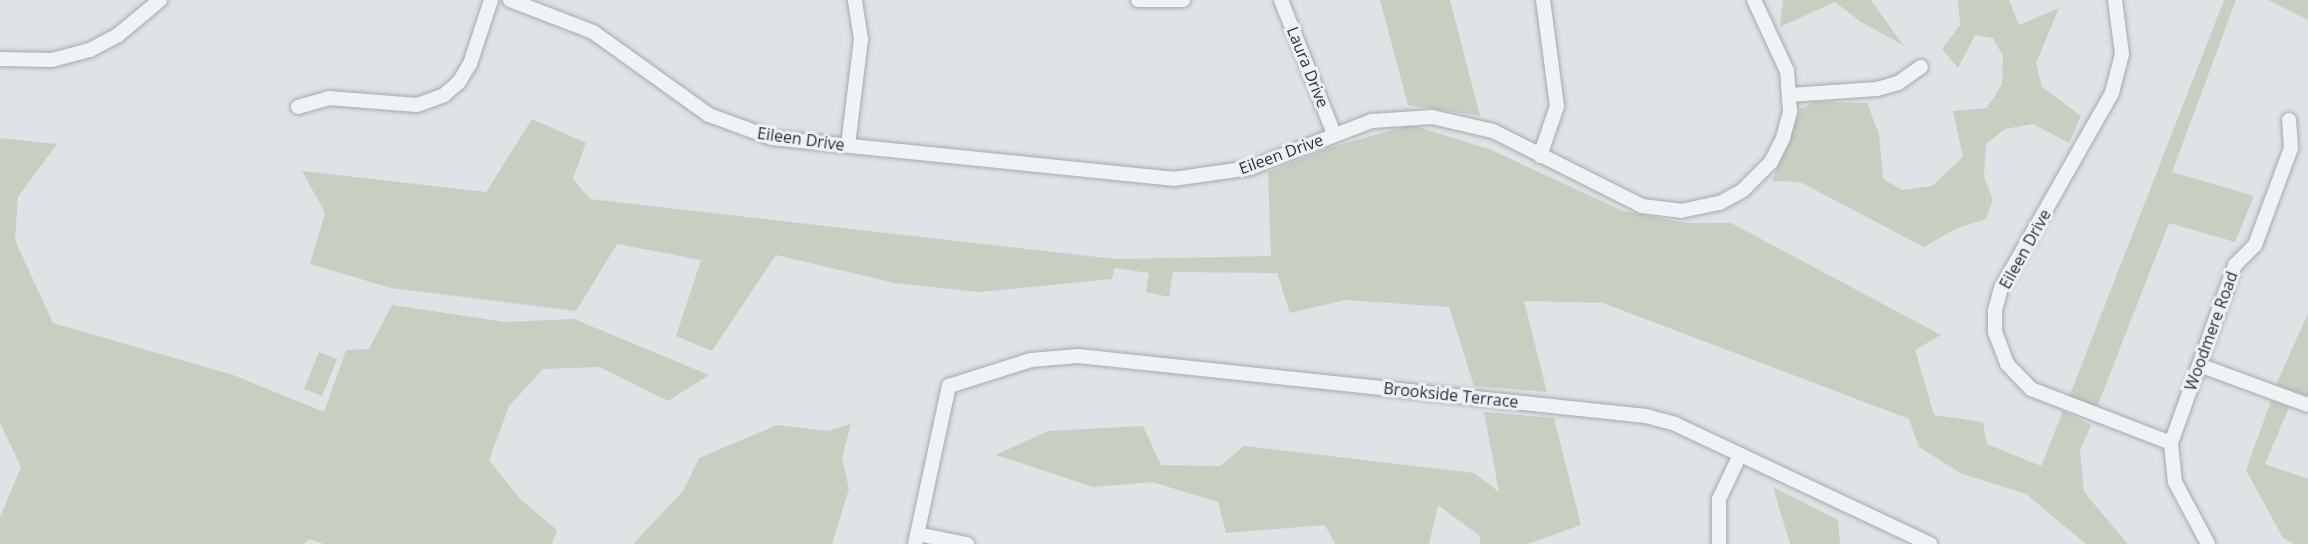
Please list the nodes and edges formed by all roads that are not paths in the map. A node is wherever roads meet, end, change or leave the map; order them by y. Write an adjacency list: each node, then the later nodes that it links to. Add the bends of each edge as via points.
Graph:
1 (159, 0): 11 (street, via 118,35 90,50 46,61)
2 (491, 0): 14 (street, via 465,73 444,95 417,105 329,98)
3 (510, 0): 17 (street, Eileen Drive, via 593,32 688,102 725,122 772,138)
4 (855, 0): 17 (street, via 861,39)
5 (1138, 0): 6 (street)
6 (1184, 0)
7 (1281, 0): 16 (street, Laura Drive)
8 (1543, 0): 18 (street, via 1557,106)
9 (1754, 0): 13 (street, Eileen Drive, via 1784,59)
10 (2115, 0): 21 (street, Eileen Drive, via 2122,47 2112,93 2001,288 1995,310 1995,333 2007,364 2031,389)
11 (0, 59)
12 (1920, 67): 13 (street, via 1898,83 1877,89)
13 (1790, 95): 18 (street, Eileen Drive, via 1787,124 1771,162 1743,190 1707,207 1668,211 1642,206)
14 (298, 107)
15 (2289, 120): 19 (street, Woodmere Road, via 2291,148 2255,245 2235,265)
16 (1334, 134): 17 (street, Eileen Drive, via 1250,168 1173,179); 18 (street, Eileen Drive, via 1387,118 1432,117 1478,126)
17 (848, 145)
18 (1540, 156)
19 (2199, 365): 20 (street); 21 (street, Woodmere Road)
20 (2308, 405)
21 (2170, 443): 27 (street, Woodmere Road, via 2175,482)
22 (1740, 454): 23 (street, Brookside Terrace, via 1675,424 1646,416 1100,357 1031,360 949,386); 25 (street, via 1719,499); 26 (street, Brookside Terrace)
23 (916, 539): 24 (street)
24 (968, 544)
25 (1719, 544)
26 (1930, 544)
27 (2208, 544)

